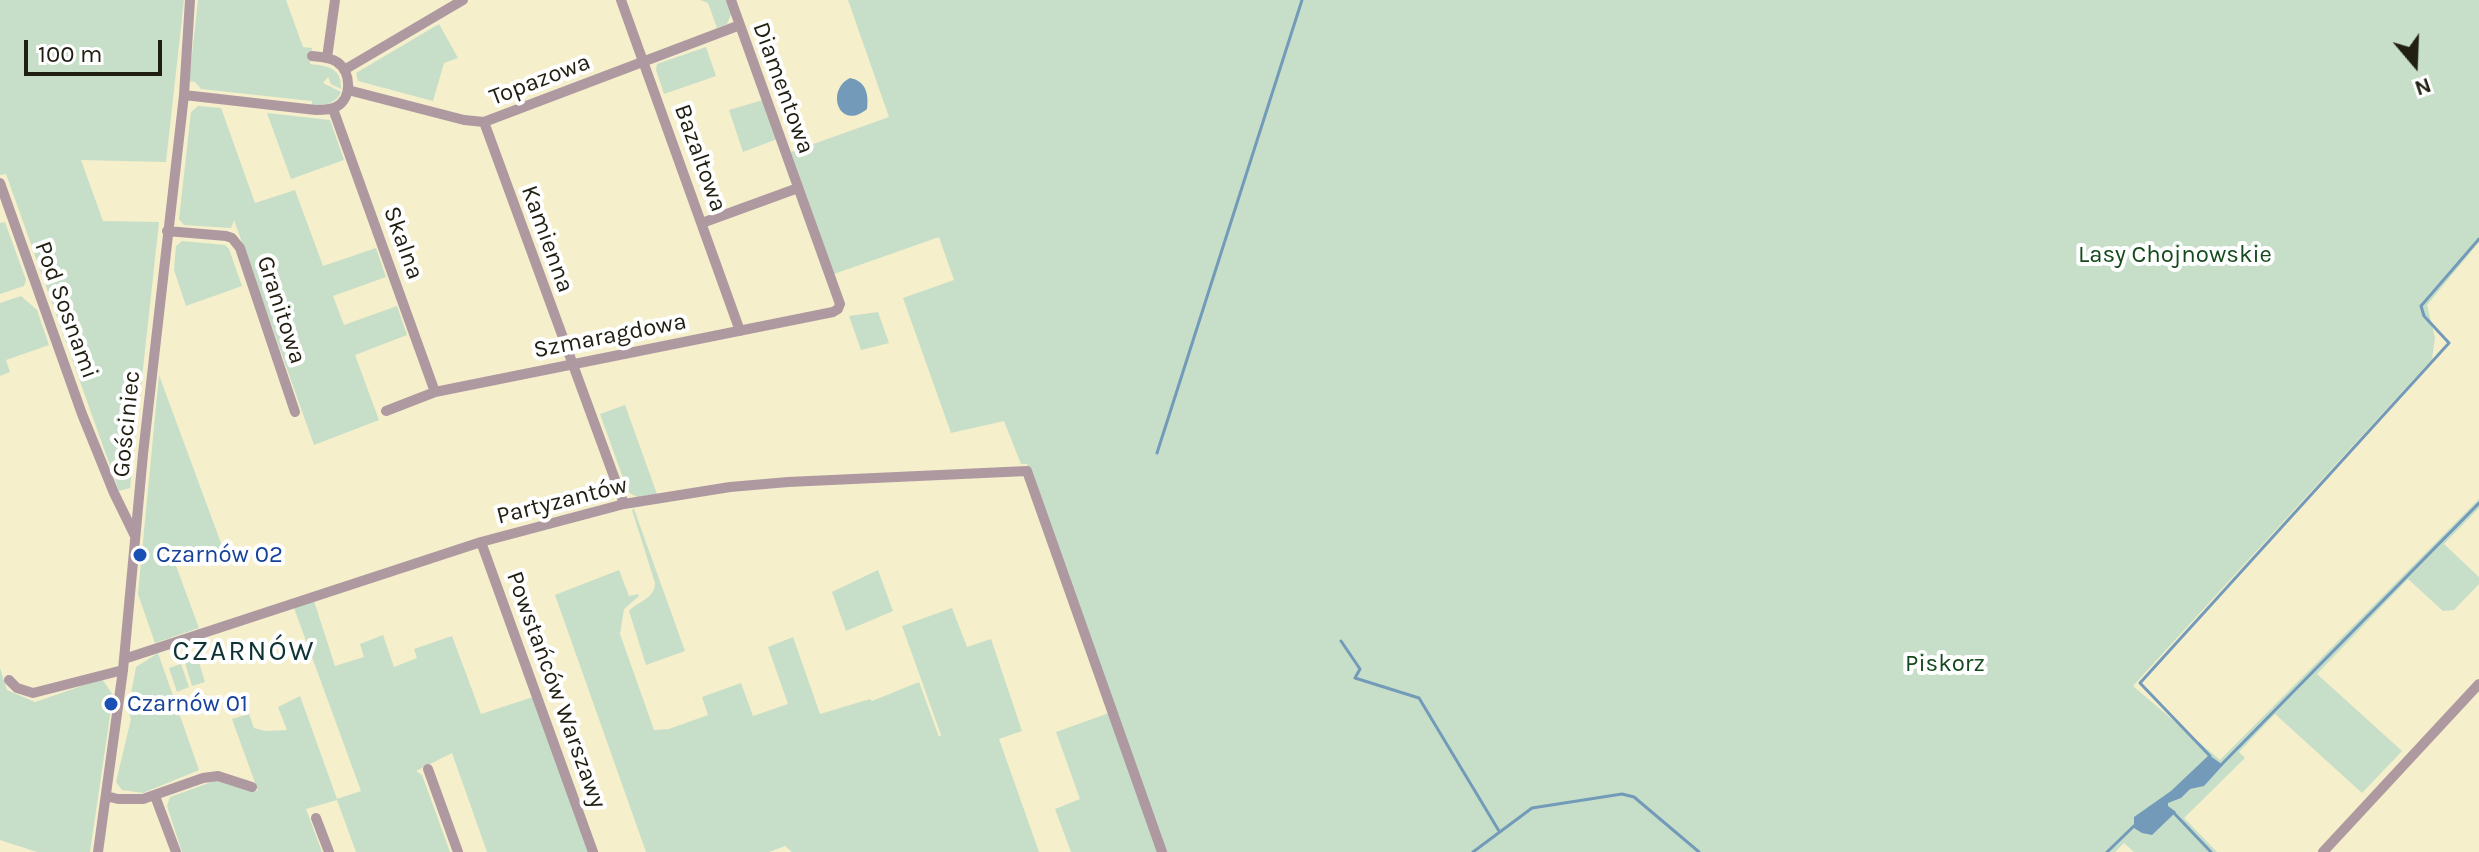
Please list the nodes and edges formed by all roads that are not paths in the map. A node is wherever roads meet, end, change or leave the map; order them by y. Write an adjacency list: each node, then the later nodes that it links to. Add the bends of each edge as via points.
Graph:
1 (190, 0): 12 (street, Gościniec)
2 (335, 0): 8 (street)
3 (463, 0): 10 (street)
4 (621, 0): 9 (street, Bazaltowa)
5 (731, 0): 6 (street, Diamentowa)
6 (740, 25): 9 (street, Topazowa); 16 (street, Diamentowa)
7 (312, 56): 8 (street)
8 (327, 58): 10 (street)
9 (643, 62): 14 (street, Topazowa); 17 (street, Bazaltowa)
10 (344, 70): 11 (street)
11 (348, 90): 13 (street); 14 (street, Topazowa)
12 (184, 95): 13 (street); 18 (street, Gościniec)
13 (333, 109): 22 (street, Skalna)
14 (484, 122): 21 (street, Kamienna)
15 (0, 183): 26 (street, Pod Sosnami, via 82,414)
16 (798, 188): 17 (street); 19 (street, Diamentowa)
17 (702, 223): 20 (street, Bazaltowa)
18 (167, 231): 24 (street, Granitowa, via 226,236 240,248); 26 (street, Gościniec)
19 (840, 304): 20 (street, Szmaragdowa, via 833,312)
20 (740, 331): 21 (street, Szmaragdowa)
21 (572, 364): 22 (street, Szmaragdowa); 25 (street, Kamienna)
22 (435, 392): 23 (street, Szmaragdowa)
23 (386, 411)
24 (295, 412)
25 (624, 504): 27 (street, Partyzantów); 42 (street, Partyzantów, via 788,482 1027,471)
26 (135, 538): 28 (street, Gościniec)
27 (481, 542): 28 (street, Partyzantów); 41 (street, Powstańców Warszawy)
28 (123, 664): 29 (street, Partyzantów, via 33,693); 33 (street, Gościniec)
29 (9, 680)
30 (2479, 684): 36 (street)
31 (428, 769): 40 (street)
32 (252, 787): 34 (street, via 218,776)
33 (106, 796): 34 (street); 37 (street, Gościniec)
34 (155, 796): 38 (street)
35 (316, 818): 39 (street)
36 (2341, 834): 43 (street); 44 (street)
37 (98, 852)
38 (176, 852)
39 (329, 852)
40 (458, 852)
41 (593, 852)
42 (1162, 852)
43 (2323, 852)
44 (2331, 852)

